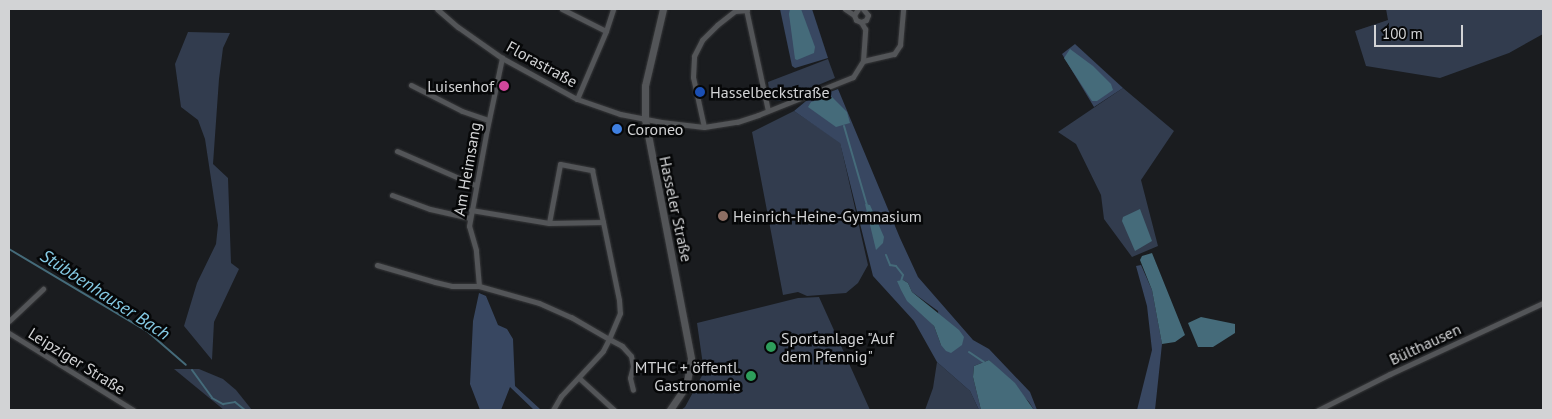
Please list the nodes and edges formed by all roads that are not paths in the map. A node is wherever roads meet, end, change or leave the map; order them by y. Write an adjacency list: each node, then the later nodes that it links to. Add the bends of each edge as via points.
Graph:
1 (437, 9): 13 (street, Florastraße)
2 (562, 9): 12 (street)
3 (613, 9): 12 (street)
4 (663, 9): 18 (main road, Hasseler Straße, via 645,86)
5 (845, 9): 10 (street)
6 (858, 9): 10 (street)
7 (863, 9): 11 (street, via 868,15)
8 (903, 9): 14 (street, via 900,45 894,54)
9 (746, 10): 17 (street); 20 (street, via 735,11 717,24 702,40 694,56 693,77)
10 (854, 15): 11 (street)
11 (861, 22): 14 (street, via 865,29)
12 (606, 31): 16 (street)
13 (502, 58): 16 (street, Florastraße); 19 (street, Am Heimsang)
14 (863, 61): 17 (street, via 853,77)
15 (411, 85): 19 (street, via 462,111)
16 (577, 98): 18 (street, Florastraße, via 613,113)
17 (768, 111): 20 (street, via 737,122)
18 (645, 119): 20 (street); 40 (main road, Hasseler Straße, via 691,359 686,386)
19 (488, 120): 22 (street, Am Heimsang)
20 (704, 127)
21 (397, 151): 22 (street)
22 (476, 185): 24 (street, Am Heimsang)
23 (392, 195): 25 (street, via 430,209)
24 (471, 210): 25 (street, Am Heimsang); 27 (street)
25 (470, 218): 29 (street, Am Heimsang)
26 (603, 222): 27 (street); 27 (street, via 592,170 560,164); 34 (street, via 620,313)
27 (549, 223)
28 (376, 265): 29 (street, via 452,286)
29 (479, 286): 34 (street, via 539,303 572,317)
30 (43, 289): 32 (street)
31 (1543, 303): 41 (street, Bülthausen)
32 (9, 322)
33 (9, 333): 37 (street, Leipziger Straße)
34 (609, 339): 35 (street, via 603,351); 36 (street, via 631,356)
35 (579, 378): 38 (street, via 561,396); 39 (street)
36 (632, 390)
37 (133, 410)
38 (553, 410)
39 (614, 410)
40 (670, 410)
41 (1318, 410)

